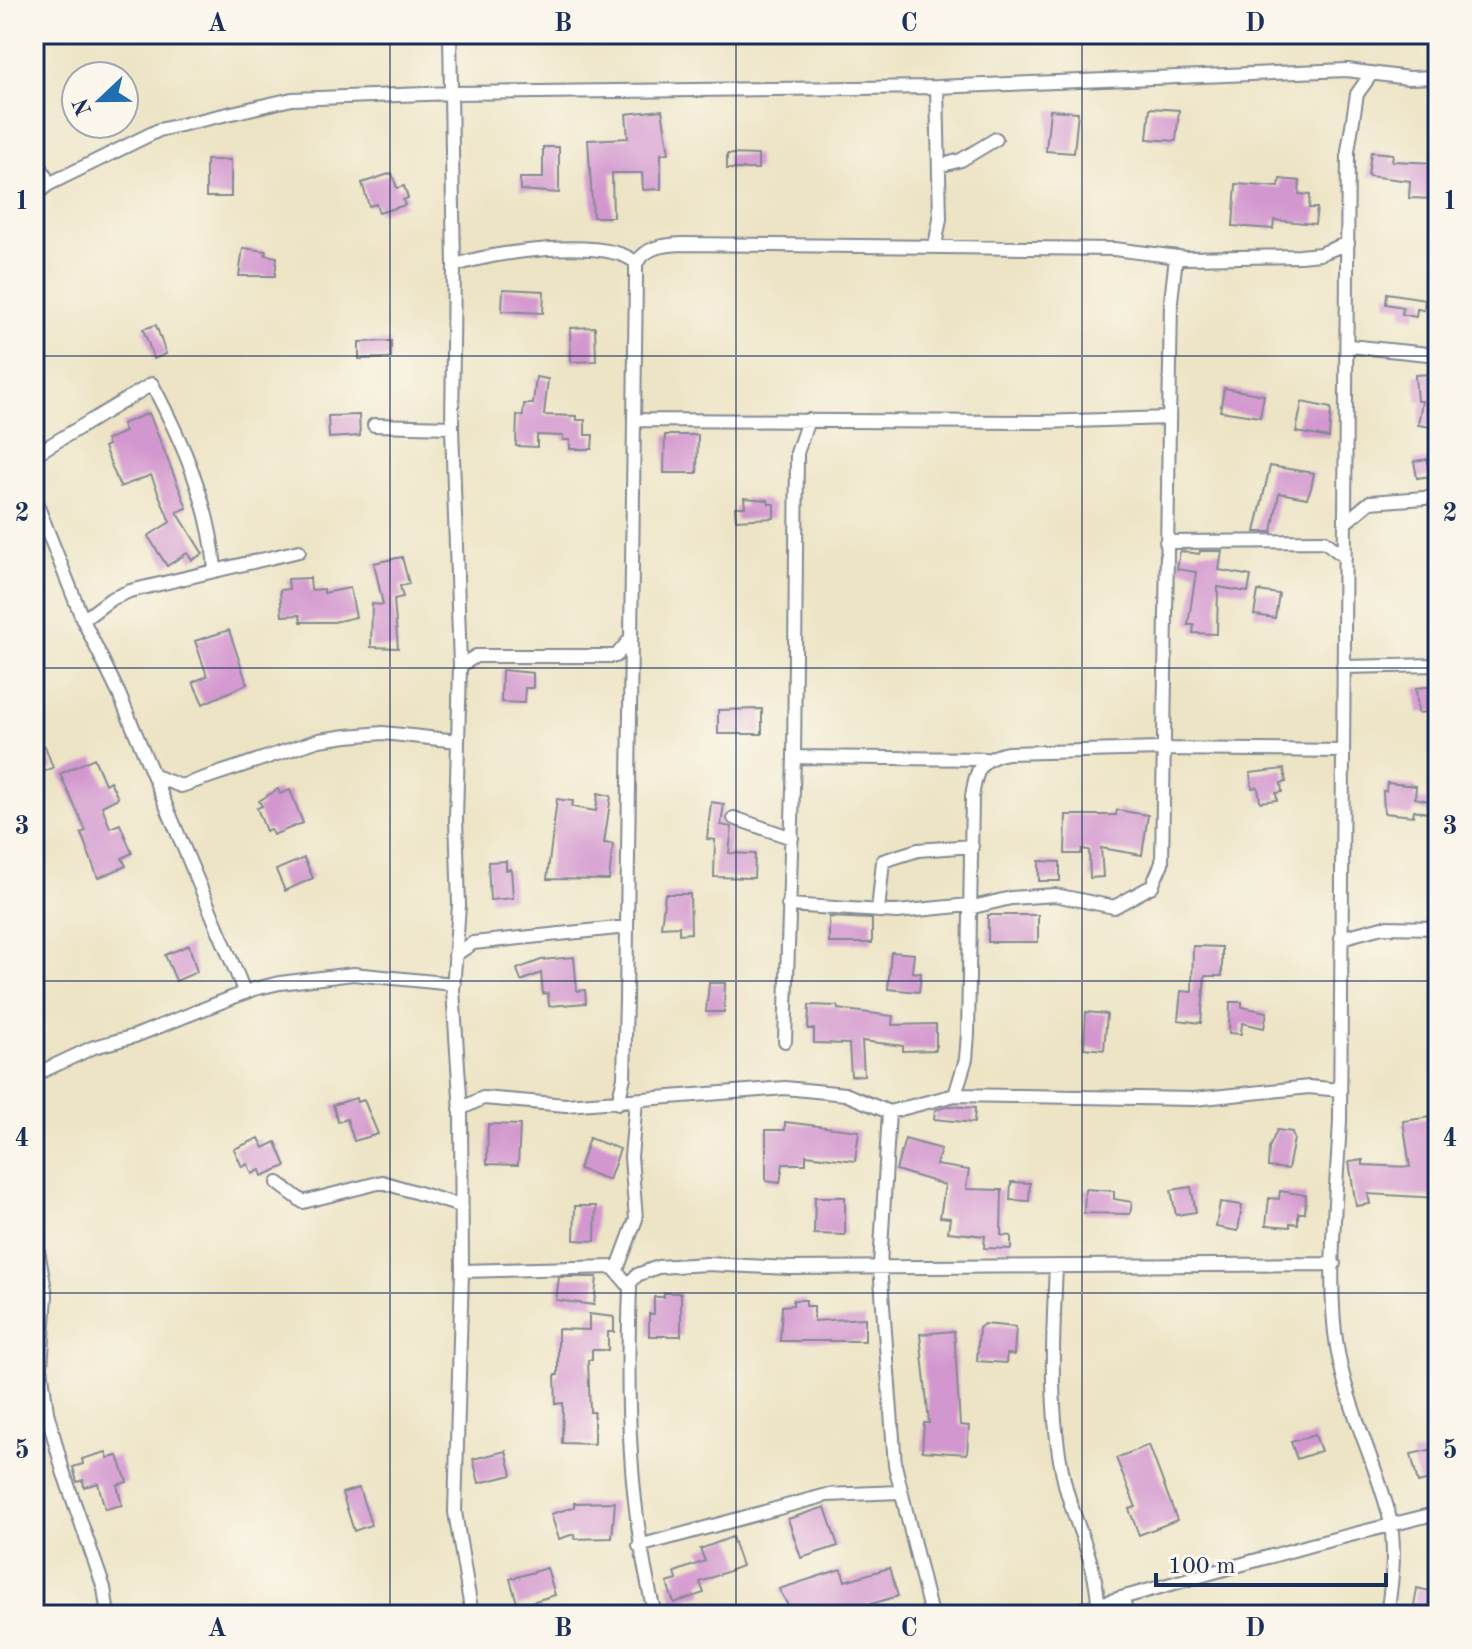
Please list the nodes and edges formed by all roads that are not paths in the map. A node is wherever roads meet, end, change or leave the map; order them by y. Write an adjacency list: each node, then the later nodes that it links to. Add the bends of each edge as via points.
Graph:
1 (450, 34): 5 (street)
2 (1372, 73): 3 (street); 4 (street); 11 (street, via 1357,94 1351,116)
3 (1438, 77)
4 (937, 87): 5 (street); 8 (street)
5 (452, 93): 9 (street, via 292,99 159,130); 15 (street)
6 (996, 139): 8 (street)
7 (34, 153): 9 (street)
8 (939, 166): 12 (street)
9 (49, 184): 10 (street)
10 (34, 196)
11 (1348, 243): 13 (street, via 1300,256); 16 (street)
12 (935, 246): 13 (street, via 1114,249); 14 (street, via 660,245)
13 (1176, 257): 18 (street)
14 (636, 263): 15 (street, via 622,253 566,250 490,255); 19 (street)
15 (454, 266): 22 (street)
16 (1349, 346): 17 (street); 26 (street)
17 (1438, 355)
18 (1169, 418): 20 (street); 27 (street)
19 (636, 420): 20 (street); 32 (street)
20 (808, 420): 39 (street, via 797,453)
21 (374, 425): 22 (street)
22 (452, 427): 34 (street)
23 (34, 455): 30 (street, via 152,384 195,483 213,542)
24 (34, 497): 31 (street)
25 (1438, 497): 26 (street, via 1370,502)
26 (1346, 522): 29 (street)
27 (1166, 542): 29 (street, via 1324,541); 37 (street)
28 (299, 551): 30 (street)
29 (1345, 557): 35 (street)
30 (215, 569): 31 (street, via 130,591)
31 (83, 620): 41 (street)
32 (631, 638): 34 (street, via 616,656 476,656); 48 (street)
33 (1438, 665): 35 (street)
34 (460, 666): 36 (street)
35 (1343, 667): 38 (street)
36 (458, 741): 41 (street, via 383,733 347,736 319,740 181,786); 51 (street)
37 (1161, 749): 38 (street); 40 (street, via 1007,753); 46 (street, via 1162,863 1152,886 1114,907 1055,895)
38 (1342, 751): 50 (street)
39 (794, 757): 40 (street); 43 (street)
40 (985, 759): 44 (street, via 975,778)
41 (154, 776): 53 (street)
42 (734, 818): 43 (street)
43 (792, 838): 45 (street)
44 (972, 846): 46 (street); 47 (street, via 918,850 883,861)
45 (788, 905): 47 (street); 54 (street)
46 (969, 906): 47 (street); 57 (street, via 967,1047)
47 (878, 911)
48 (627, 927): 51 (street, via 473,943); 59 (street, via 624,1077)
49 (1438, 928): 50 (street, via 1382,927)
50 (1341, 938): 56 (street)
51 (455, 955): 52 (street)
52 (454, 984): 53 (street, via 353,974); 60 (street)
53 (245, 993): 55 (street)
54 (785, 1041)
55 (34, 1075)
56 (1340, 1090): 57 (street, via 1309,1087 1194,1099); 65 (street)
57 (955, 1095): 61 (street)
58 (636, 1101): 59 (street); 61 (street, via 785,1088 845,1094); 68 (street, via 631,1157 636,1219)
59 (618, 1103): 60 (street, via 483,1098)
60 (460, 1109): 63 (street)
61 (889, 1112): 66 (street)
62 (278, 1183): 63 (street, via 303,1202 382,1182)
63 (461, 1206): 69 (street)
64 (34, 1229): 71 (street, via 46,1295)
65 (1334, 1264): 67 (street); 74 (street, via 1337,1347)
66 (880, 1266): 67 (street); 70 (street, via 658,1267); 72 (street)
67 (1056, 1266): 77 (street, via 1053,1385 1058,1448 1064,1483 1097,1581)
68 (617, 1270): 69 (street); 70 (street)
69 (462, 1271): 79 (street, via 455,1512)
70 (629, 1284): 75 (street, via 629,1445)
71 (38, 1368): 78 (street)
72 (900, 1492): 75 (street, via 827,1495); 81 (street)
73 (1438, 1513): 74 (street)
74 (1390, 1524): 76 (street); 84 (street)
75 (639, 1546): 80 (street)
76 (1123, 1599): 77 (street); 83 (street)
77 (1098, 1603): 82 (street)
78 (108, 1615)
79 (472, 1615)
80 (655, 1615)
81 (931, 1615)
82 (1060, 1615)
83 (1127, 1615)
84 (1387, 1615)

